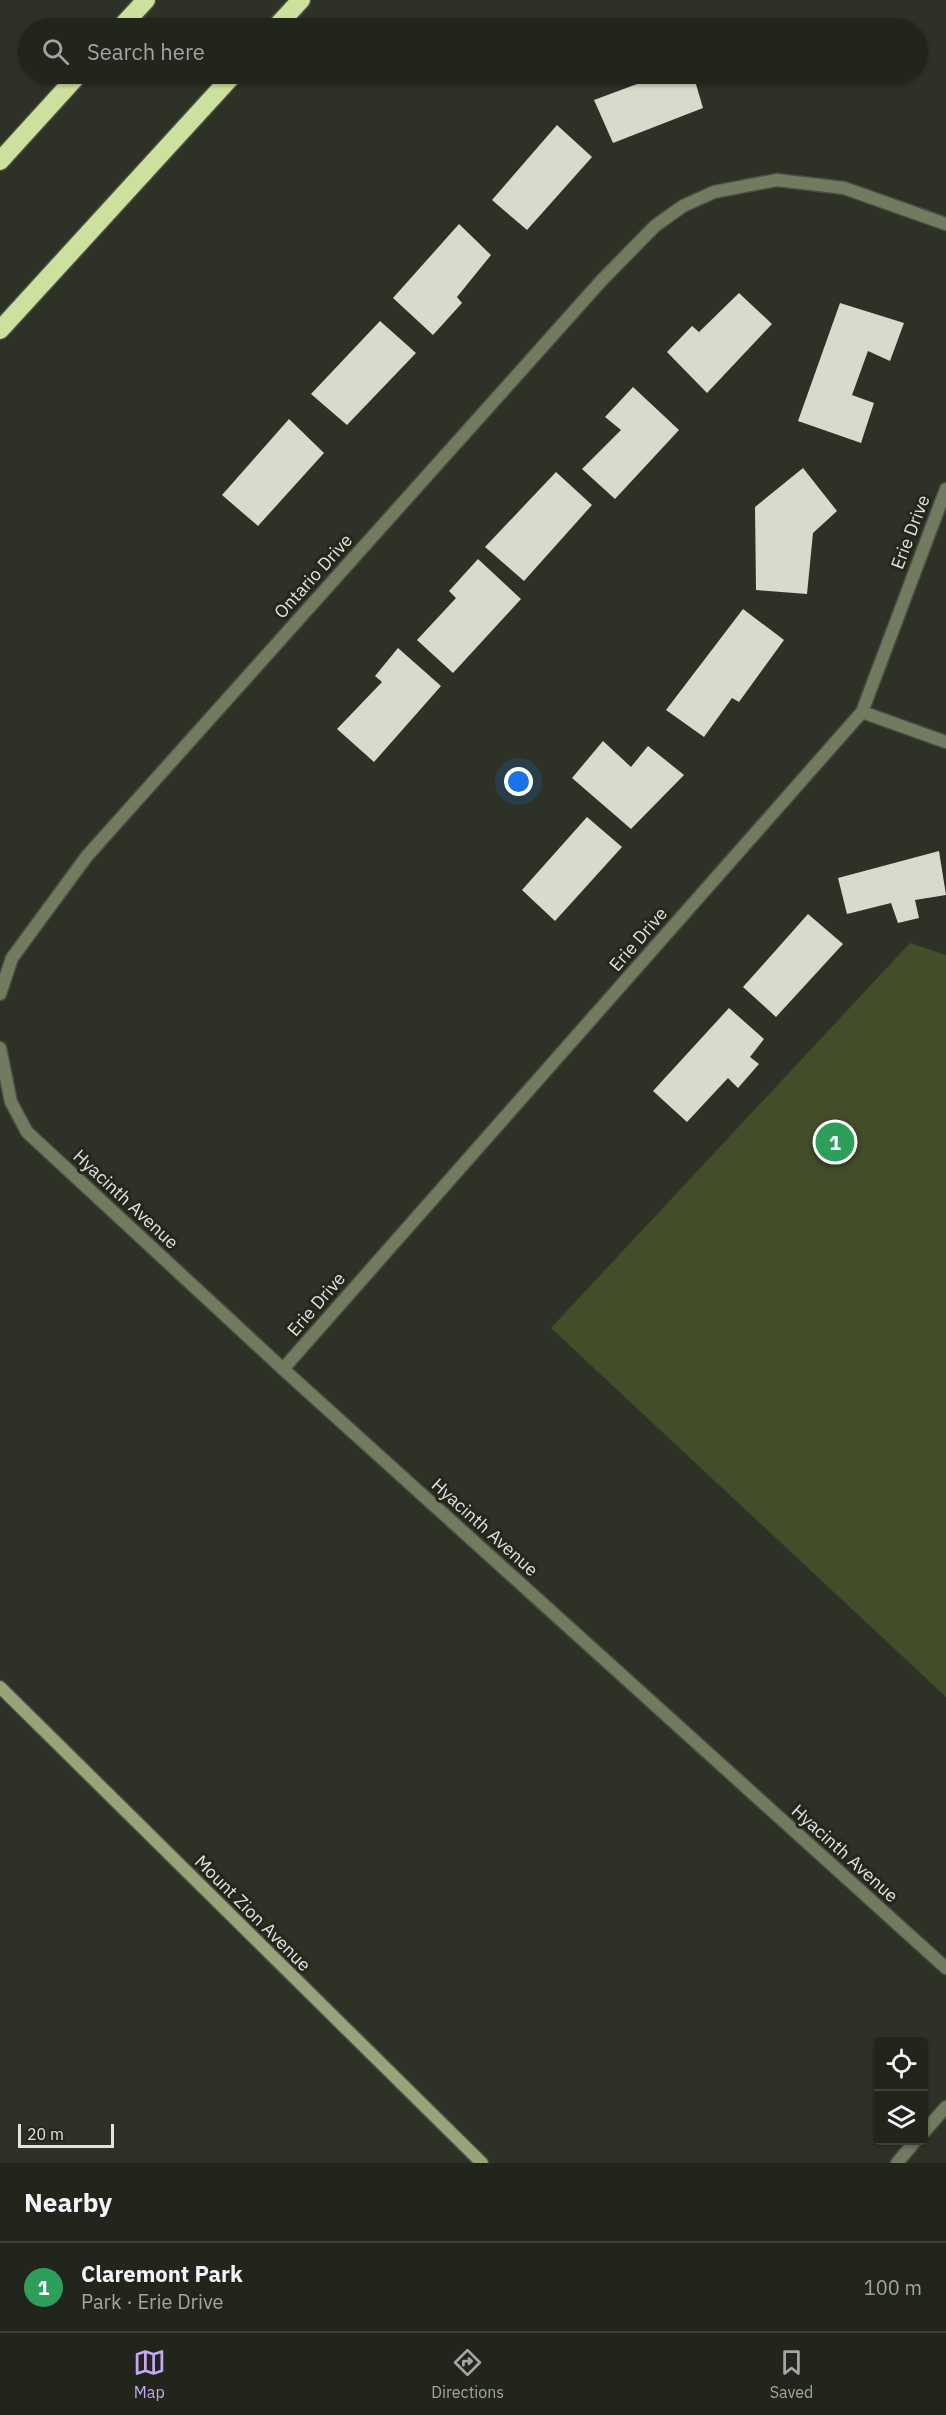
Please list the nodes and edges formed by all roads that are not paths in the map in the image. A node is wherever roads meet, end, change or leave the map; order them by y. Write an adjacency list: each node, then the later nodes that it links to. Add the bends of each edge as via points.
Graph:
1 (146, 0): 3 (highway)
2 (301, 0): 4 (highway)
3 (129, 18)
4 (284, 18)
5 (70, 84): 7 (highway)
6 (225, 84): 9 (highway)
7 (0, 161)
8 (946, 224): 13 (street, Ontario Drive, via 844,188 777,180 714,192 683,206 655,226 602,280 87,856 12,958)
9 (0, 330)
10 (946, 489): 11 (street, Erie Drive)
11 (862, 712): 12 (street); 15 (street, Erie Drive)
12 (946, 742)
13 (0, 994)
14 (0, 1048): 15 (street, Hyacinth Avenue, via 11,1102 27,1132)
15 (283, 1369): 17 (street, Hyacinth Avenue)
16 (0, 1687): 21 (main road, Mount Zion Avenue)
17 (946, 1968)
18 (946, 2107): 19 (street)
19 (928, 2127)
20 (912, 2145): 22 (street)
21 (482, 2163)
22 (897, 2163)

